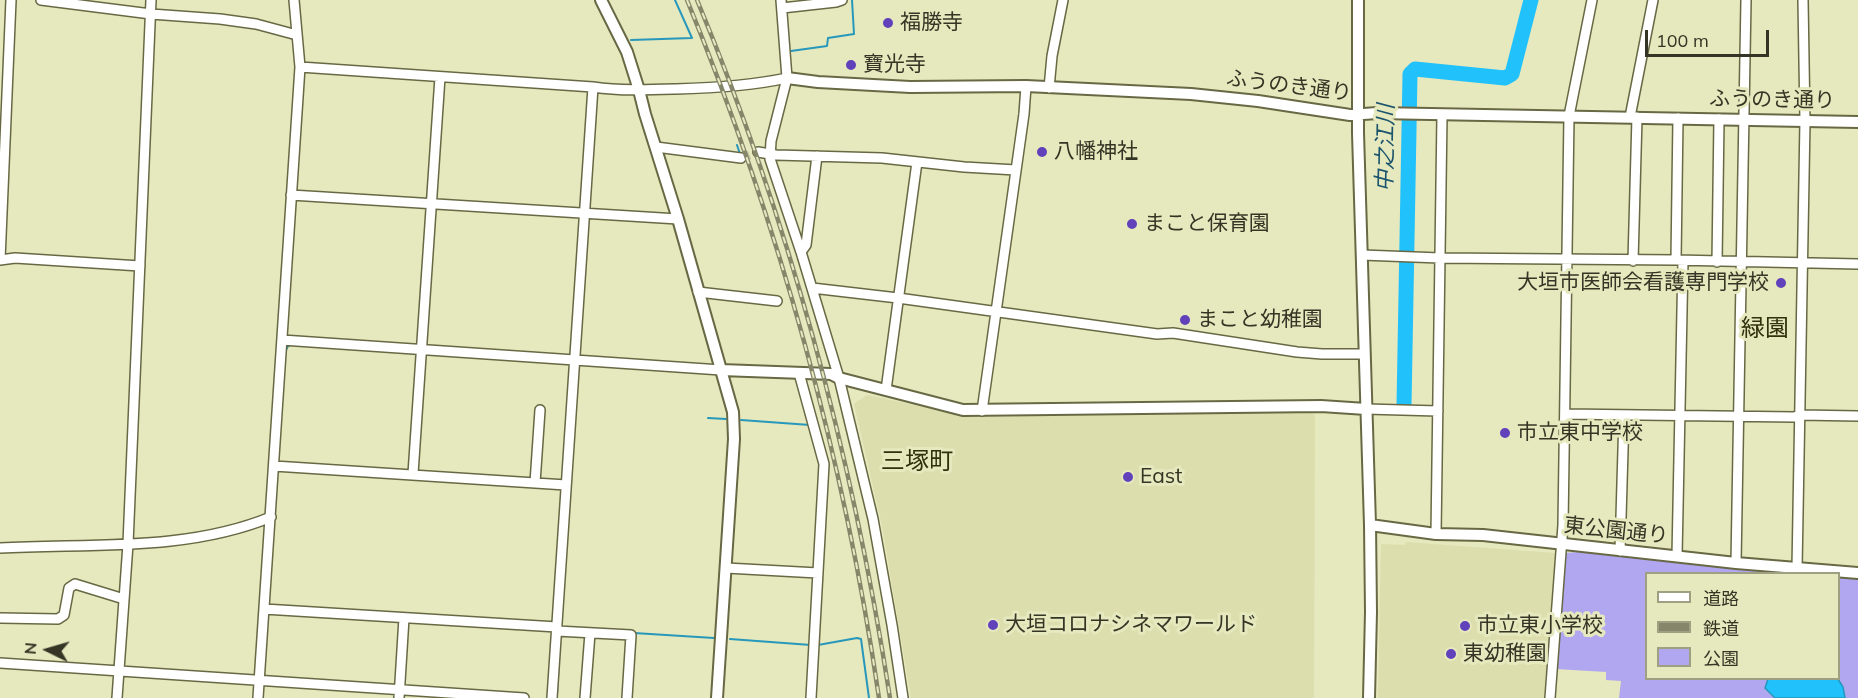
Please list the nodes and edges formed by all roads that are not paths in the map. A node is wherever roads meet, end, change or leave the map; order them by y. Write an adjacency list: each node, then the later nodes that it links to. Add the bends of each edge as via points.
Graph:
1 (11, 0): 46 (street)
2 (41, 0): 14 (street)
3 (151, 0): 14 (street)
4 (294, 0): 15 (street)
5 (601, 0): 22 (street, via 627,52)
6 (842, 0): 13 (street)
7 (1063, 0): 21 (street)
8 (1358, 0): 23 (street)
9 (1592, 0): 25 (street)
10 (1653, 0): 26 (street)
11 (1746, 0): 29 (street)
12 (1803, 0): 30 (street)
13 (782, 4): 18 (street)
14 (151, 14): 15 (street, via 256,24); 54 (street)
15 (297, 35): 16 (street)
16 (300, 67): 17 (street); 39 (street)
17 (440, 77): 20 (street); 40 (street)
18 (787, 78): 19 (street, ふうのき通り, via 910,87); 22 (street, via 726,88); 34 (street)
19 (1026, 86): 21 (street, ふうのき通り); 38 (street)
20 (593, 87): 22 (street); 41 (street)
21 (1049, 88): 23 (street, ふうのき通り, via 1191,94)
22 (639, 90): 32 (street)
23 (1358, 114): 24 (street, ふうのき通り); 44 (street)
24 (1442, 115): 25 (street, ふうのき通り); 45 (street)
25 (1569, 116): 26 (street, ふうのき通り); 47 (street)
26 (1633, 117): 27 (street, ふうのき通り); 48 (street)
27 (1678, 118): 28 (street, ふうのき通り); 49 (street)
28 (1719, 118): 29 (street, ふうのき通り); 50 (street)
29 (1743, 119): 30 (street, ふうのき通り); 51 (street)
30 (1805, 121): 31 (street, ふうのき通り); 52 (street)
31 (1858, 122)
32 (656, 147): 36 (street); 42 (street)
33 (758, 152): 34 (street)
34 (770, 154): 35 (street); 43 (street)
35 (817, 156): 37 (street); 43 (street, via 806,245)
36 (741, 158)
37 (917, 162): 38 (street); 57 (street)
38 (1016, 170): 59 (street)
39 (291, 195): 40 (street); 60 (street)
40 (431, 204): 41 (street); 61 (street)
41 (583, 214): 42 (street); 63 (street)
42 (678, 219): 56 (street)
43 (801, 252): 55 (street)
44 (1362, 255): 45 (street); 62 (street)
45 (1440, 258): 47 (street); 71 (street)
46 (0, 260): 54 (street)
47 (1566, 260): 48 (street); 72 (street)
48 (1633, 261): 49 (street)
49 (1679, 261): 50 (street); 75 (street)
50 (1717, 262): 51 (street)
51 (1741, 262): 52 (street); 77 (street)
52 (1803, 264): 53 (street); 73 (street)
53 (1858, 264)
54 (140, 266): 85 (street)
55 (812, 288): 57 (street); 66 (street)
56 (698, 292): 58 (street); 64 (street)
57 (898, 298): 59 (street); 67 (street)
58 (777, 301)
59 (996, 313): 62 (street, via 1297,352); 70 (street)
60 (282, 340): 61 (street); 78 (street)
61 (422, 349): 63 (street); 79 (street)
62 (1364, 354): 69 (street)
63 (575, 359): 64 (street); 81 (street)
64 (721, 369): 65 (street); 91 (street, via 734,423)
65 (799, 373): 66 (street); 93 (street, via 824,464)
66 (839, 378): 67 (street); 113 (street, via 873,519)
67 (886, 390): 70 (street, via 963,410)
68 (540, 410): 80 (street)
69 (1366, 410): 70 (street, via 1310,406); 71 (street); 83 (street)
70 (982, 411)
71 (1438, 411): 84 (street)
72 (1564, 414): 74 (street); 86 (street)
73 (1800, 415): 76 (street); 77 (street); 92 (street)
74 (1624, 416): 75 (street); 88 (street)
75 (1681, 416): 77 (street); 89 (street)
76 (1858, 416)
77 (1738, 417): 90 (street)
78 (274, 466): 79 (street); 82 (street)
79 (413, 474): 80 (street)
80 (535, 483): 81 (street)
81 (566, 485): 99 (street)
82 (270, 517): 85 (street, via 201,537); 96 (street)
83 (1370, 525): 84 (street, 東公園通り); 114 (street)
84 (1436, 534): 86 (street, 東公園通り)
85 (128, 544): 87 (street); 95 (street)
86 (1562, 545): 88 (street, 東公園通り); 115 (street)
87 (0, 548)
88 (1620, 551): 89 (street, 東公園通り)
89 (1677, 556): 90 (street, 東公園通り)
90 (1736, 563): 92 (street, 東公園通り)
91 (726, 568): 93 (street); 111 (street)
92 (1797, 568): 94 (street, 東公園通り)
93 (818, 573): 112 (street)
94 (1858, 573)
95 (124, 599): 97 (street, via 75,584 69,588 64,615 58,619); 102 (street)
96 (264, 609): 98 (street); 103 (street)
97 (0, 618)
98 (404, 618): 99 (street); 104 (street)
99 (557, 629): 100 (street); 108 (street)
100 (590, 633): 109 (street); 110 (street, via 632,635)
101 (0, 663): 102 (street)
102 (119, 672): 103 (street); 105 (street)
103 (260, 681): 104 (street); 106 (street)
104 (399, 694): 107 (street)
105 (117, 698)
106 (258, 698)
107 (524, 698)
108 (552, 698)
109 (585, 698)
110 (627, 698)
111 (717, 698)
112 (811, 698)
113 (903, 698)
114 (1369, 698)
115 (1550, 698)

